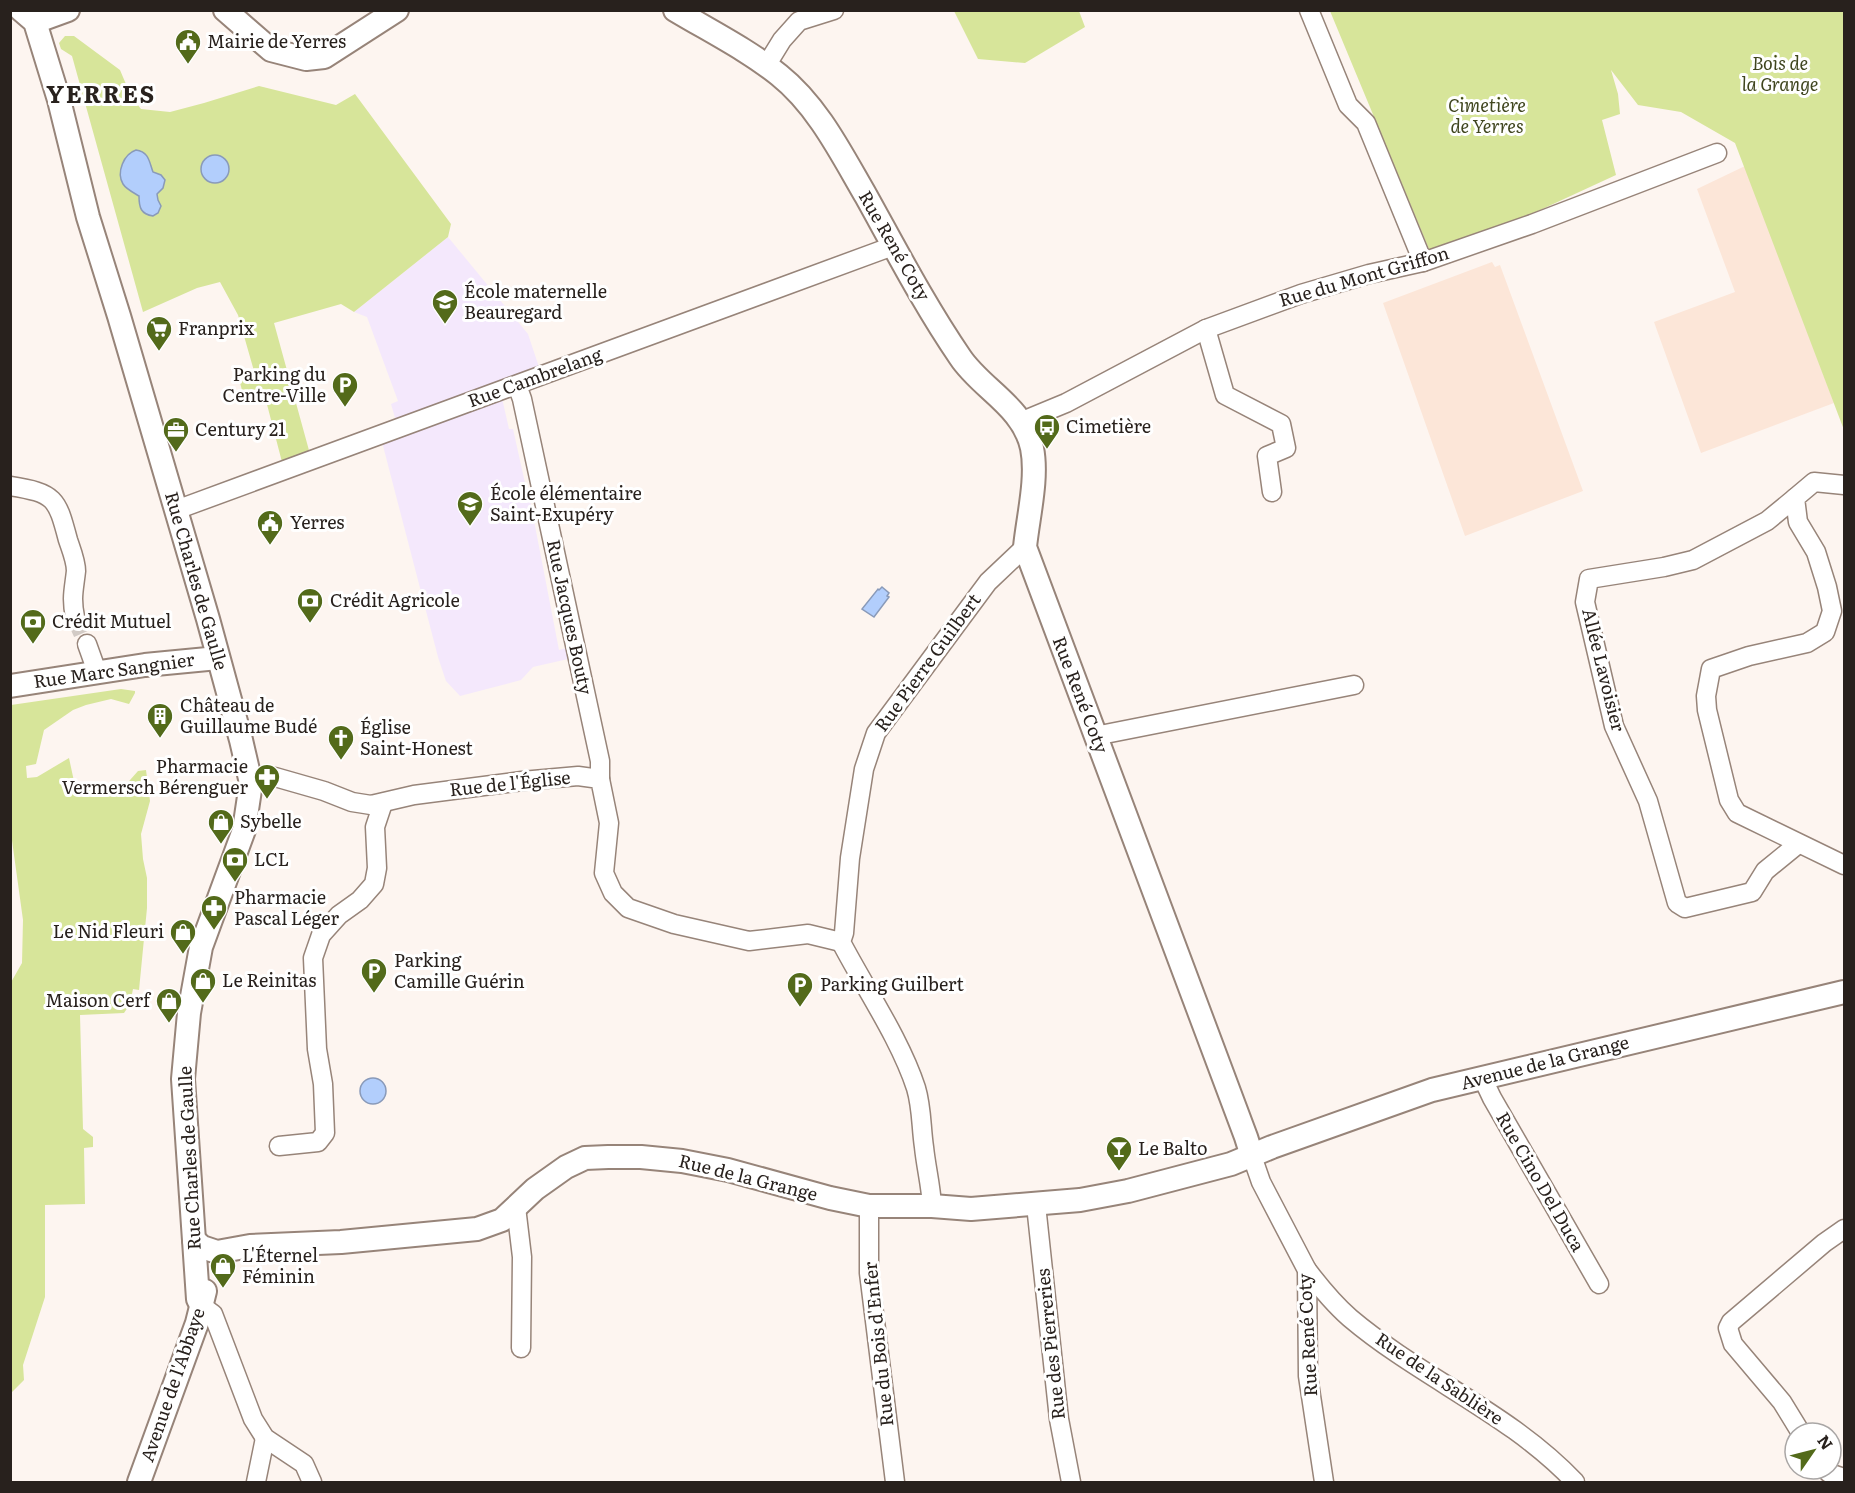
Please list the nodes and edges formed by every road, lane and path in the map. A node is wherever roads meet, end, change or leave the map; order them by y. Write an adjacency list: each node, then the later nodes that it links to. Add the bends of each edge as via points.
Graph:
1 (68, 10): 7 (street)
2 (225, 10): 3 (street, via 271,50 306,59 324,57)
3 (397, 10)
4 (675, 10): 8 (street, Rue René Coty)
5 (834, 10): 8 (street, via 799,21)
6 (1309, 10): 11 (street, via 1348,105 1366,123)
7 (28, 16): 19 (street, Rue Charles de Gaulle, via 59,100 88,217)
8 (766, 66): 10 (street, Rue René Coty, via 808,105 839,150)
9 (1717, 153): 11 (street, Rue du Mont Griffon)
10 (893, 246): 13 (street, Rue Cambrelang); 14 (street, Rue René Coty, via 961,359 1005,401)
11 (1423, 262): 12 (street, Rue du Mont Griffon, via 1301,294)
12 (1206, 329): 14 (street, Rue du Mont Griffon, via 1066,403); 17 (street, via 1225,396 1281,424 1286,447 1267,456)
13 (518, 385): 19 (street, Rue Cambrelang); 28 (street, Rue Jacques Bouty, via 600,762)
14 (1020, 422): 20 (street, Rue René Coty, via 1032,446 1034,470)
15 (1844, 485): 18 (street, via 1814,482)
16 (10, 486): 21 (street, via 56,501 76,569 72,600)
17 (1272, 492)
18 (1795, 498): 31 (street, via 1798,522 1816,552 1827,588 1832,611 1830,623 1825,632 1807,643 1711,669 1706,696 1732,807 1743,818); 31 (street, Allée Lavoisier, via 1767,520 1693,560 1589,579 1585,602 1614,726 1648,801 1677,903 1685,908 1752,892 1765,871)
19 (176, 510): 23 (street, Rue Charles de Gaulle)
20 (1025, 547): 27 (street, Rue René Coty); 33 (street, Rue Pierre Guilbert, via 988,582 876,733 864,769)
21 (75, 617)
22 (87, 645): 24 (street)
23 (218, 658): 24 (street, Rue Marc Sangnier); 29 (street, Rue Charles de Gaulle)
24 (97, 672): 26 (street, Rue Marc Sangnier)
25 (1354, 685): 27 (street)
26 (10, 686)
27 (1095, 736): 37 (street, Rue René Coty)
28 (600, 779): 30 (street, Rue de l'Église, via 578,776 522,781 414,795); 33 (street, via 609,823 604,873 613,893 628,908 674,924 749,941 808,934)
29 (251, 783): 30 (street, Rue de l'Église, via 275,777 352,802); 43 (street, Rue Charles de Gaulle, via 244,830 201,947 189,1013 183,1079)
30 (383, 803): 36 (street, via 375,827 374,884 321,935 313,958 325,1133 318,1142)
31 (1798, 844): 32 (street)
32 (1845, 865)
33 (841, 942): 40 (street, via 916,1088)
34 (1845, 992): 35 (street, Avenue de la Grange)
35 (1483, 1079): 37 (street, Avenue de la Grange, via 1432,1090); 46 (street, Rue Cino Del Duca)
36 (279, 1146)
37 (1252, 1156): 38 (street, Rue de la Grange, via 1128,1191); 45 (street, Rue René Coty, via 1261,1182)
38 (1036, 1205): 40 (street, Rue de la Grange, via 971,1209); 55 (street, Rue des Pierreries, via 1059,1419)
39 (869, 1206): 40 (street, Rue de la Grange); 41 (street, Rue de la Grange, via 728,1170 630,1157 585,1158 535,1189); 54 (street, Rue du Bois d'Enfer, via 869,1273)
40 (932, 1206)
41 (516, 1207): 44 (street, Rue de la Grange, via 502,1220 477,1229 250,1246); 48 (street, via 522,1257)
42 (1845, 1229): 49 (street, via 1728,1328 1733,1344 1782,1402)
43 (194, 1240): 44 (street); 47 (street, Rue Charles de Gaulle, via 198,1299)
44 (217, 1252): 47 (street, Avenue de l'Abbaye)
45 (1307, 1270): 56 (street, Rue René Coty, via 1308,1376); 57 (street, Rue de la Sablière, via 1349,1317 1447,1388 1510,1426)
46 (1599, 1284)
47 (202, 1306): 50 (street, via 213,1314 253,1419); 51 (street, Avenue de l'Abbaye)
48 (521, 1348)
49 (1792, 1421)
50 (265, 1438): 52 (street); 53 (street, via 304,1464)
51 (139, 1482)
52 (256, 1482)
53 (312, 1482)
54 (895, 1482)
55 (1071, 1482)
56 (1324, 1482)
57 (1575, 1482)

